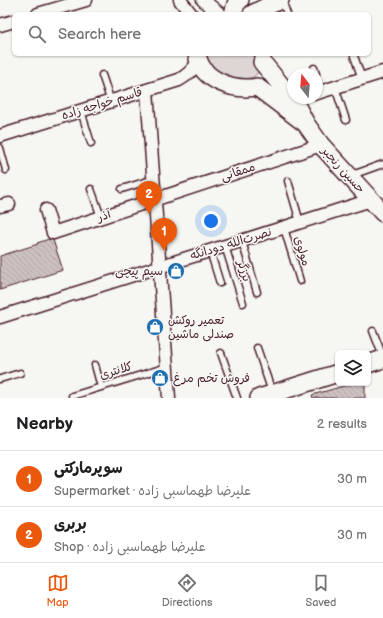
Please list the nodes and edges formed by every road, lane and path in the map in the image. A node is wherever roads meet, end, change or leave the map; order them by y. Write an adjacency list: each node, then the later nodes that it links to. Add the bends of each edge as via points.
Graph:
1 (86, 0): 6 (street)
2 (180, 0): 8 (street)
3 (203, 0): 9 (street)
4 (240, 0): 10 (street)
5 (281, 0): 11 (street); 12 (lane)
6 (66, 10): 7 (street)
7 (52, 12)
8 (189, 12)
9 (218, 12)
10 (234, 12)
11 (256, 12)
12 (286, 12)
13 (12, 22): 14 (street)
14 (0, 25)
15 (354, 56): 20 (lane)
16 (198, 58): 21 (street, via 205,72 226,85 239,88); 25 (street, قاسم خواجه زاده, via 187,76)
17 (260, 58): 21 (street, via 261,78); 22 (street, حسین رنجبر)
18 (383, 72): 20 (street)
19 (102, 75): 26 (lane)
20 (362, 79): 23 (street)
21 (257, 87): 30 (street, حسین رنجبر)
22 (287, 87)
23 (335, 88): 24 (street); 29 (lane)
24 (323, 89)
25 (147, 90): 26 (street, قاسم خواجه زاده); 38 (street)
26 (111, 102): 28 (street, قاسم خواجه زاده)
27 (300, 104): 30 (street, حسین رنجبر)
28 (81, 111): 31 (street, قاسم خواجه زاده); 32 (lane)
29 (346, 120)
30 (306, 124): 33 (street, حسین رنجبر)
31 (0, 136)
32 (91, 143)
33 (321, 145): 37 (street, حسین رنجبر); 42 (street, ممقانی)
34 (0, 148): 36 (lane)
35 (383, 164): 37 (lane)
36 (6, 170)
37 (348, 176): 43 (street, حسین رنجبر)
38 (154, 179): 41 (lane); 42 (street)
39 (288, 181): 47 (lane)
40 (91, 188): 46 (lane)
41 (122, 189)
42 (155, 198): 46 (street, آذر); 52 (street)
43 (370, 200): 45 (street, حسین رنجبر); 47 (street, نصرت‌الله دودانگه)
44 (46, 210): 46 (street, آذر, via 53,233)
45 (383, 213)
46 (101, 217)
47 (300, 222): 48 (street, نصرت‌الله دودانگه)
48 (284, 228): 49 (street, نصرت‌الله دودانگه); 53 (lane, مولوی)
49 (242, 241): 50 (street, نصرت‌الله دودانگه); 55 (lane)
50 (225, 246): 51 (street, نصرت‌الله دودانگه); 56 (lane, برزگر)
51 (210, 251): 52 (street, نصرت‌الله دودانگه); 54 (lane)
52 (160, 266): 57 (street, نصرت‌الله دودانگه); 64 (street)
53 (300, 280)
54 (220, 283)
55 (257, 292)
56 (243, 303)
57 (0, 317)
58 (373, 331): 61 (lane)
59 (257, 348): 70 (lane)
60 (221, 354): 72 (lane)
61 (383, 358): 62 (street)
62 (371, 363)
63 (95, 365): 68 (lane)
64 (167, 367): 68 (lane, کلانتری); 71 (street)
65 (20, 373): 67 (lane)
66 (335, 374): 70 (street)
67 (0, 379)
68 (101, 387): 69 (lane, کلانتری)
69 (72, 396)
70 (266, 396)
71 (169, 398)
72 (237, 398)

